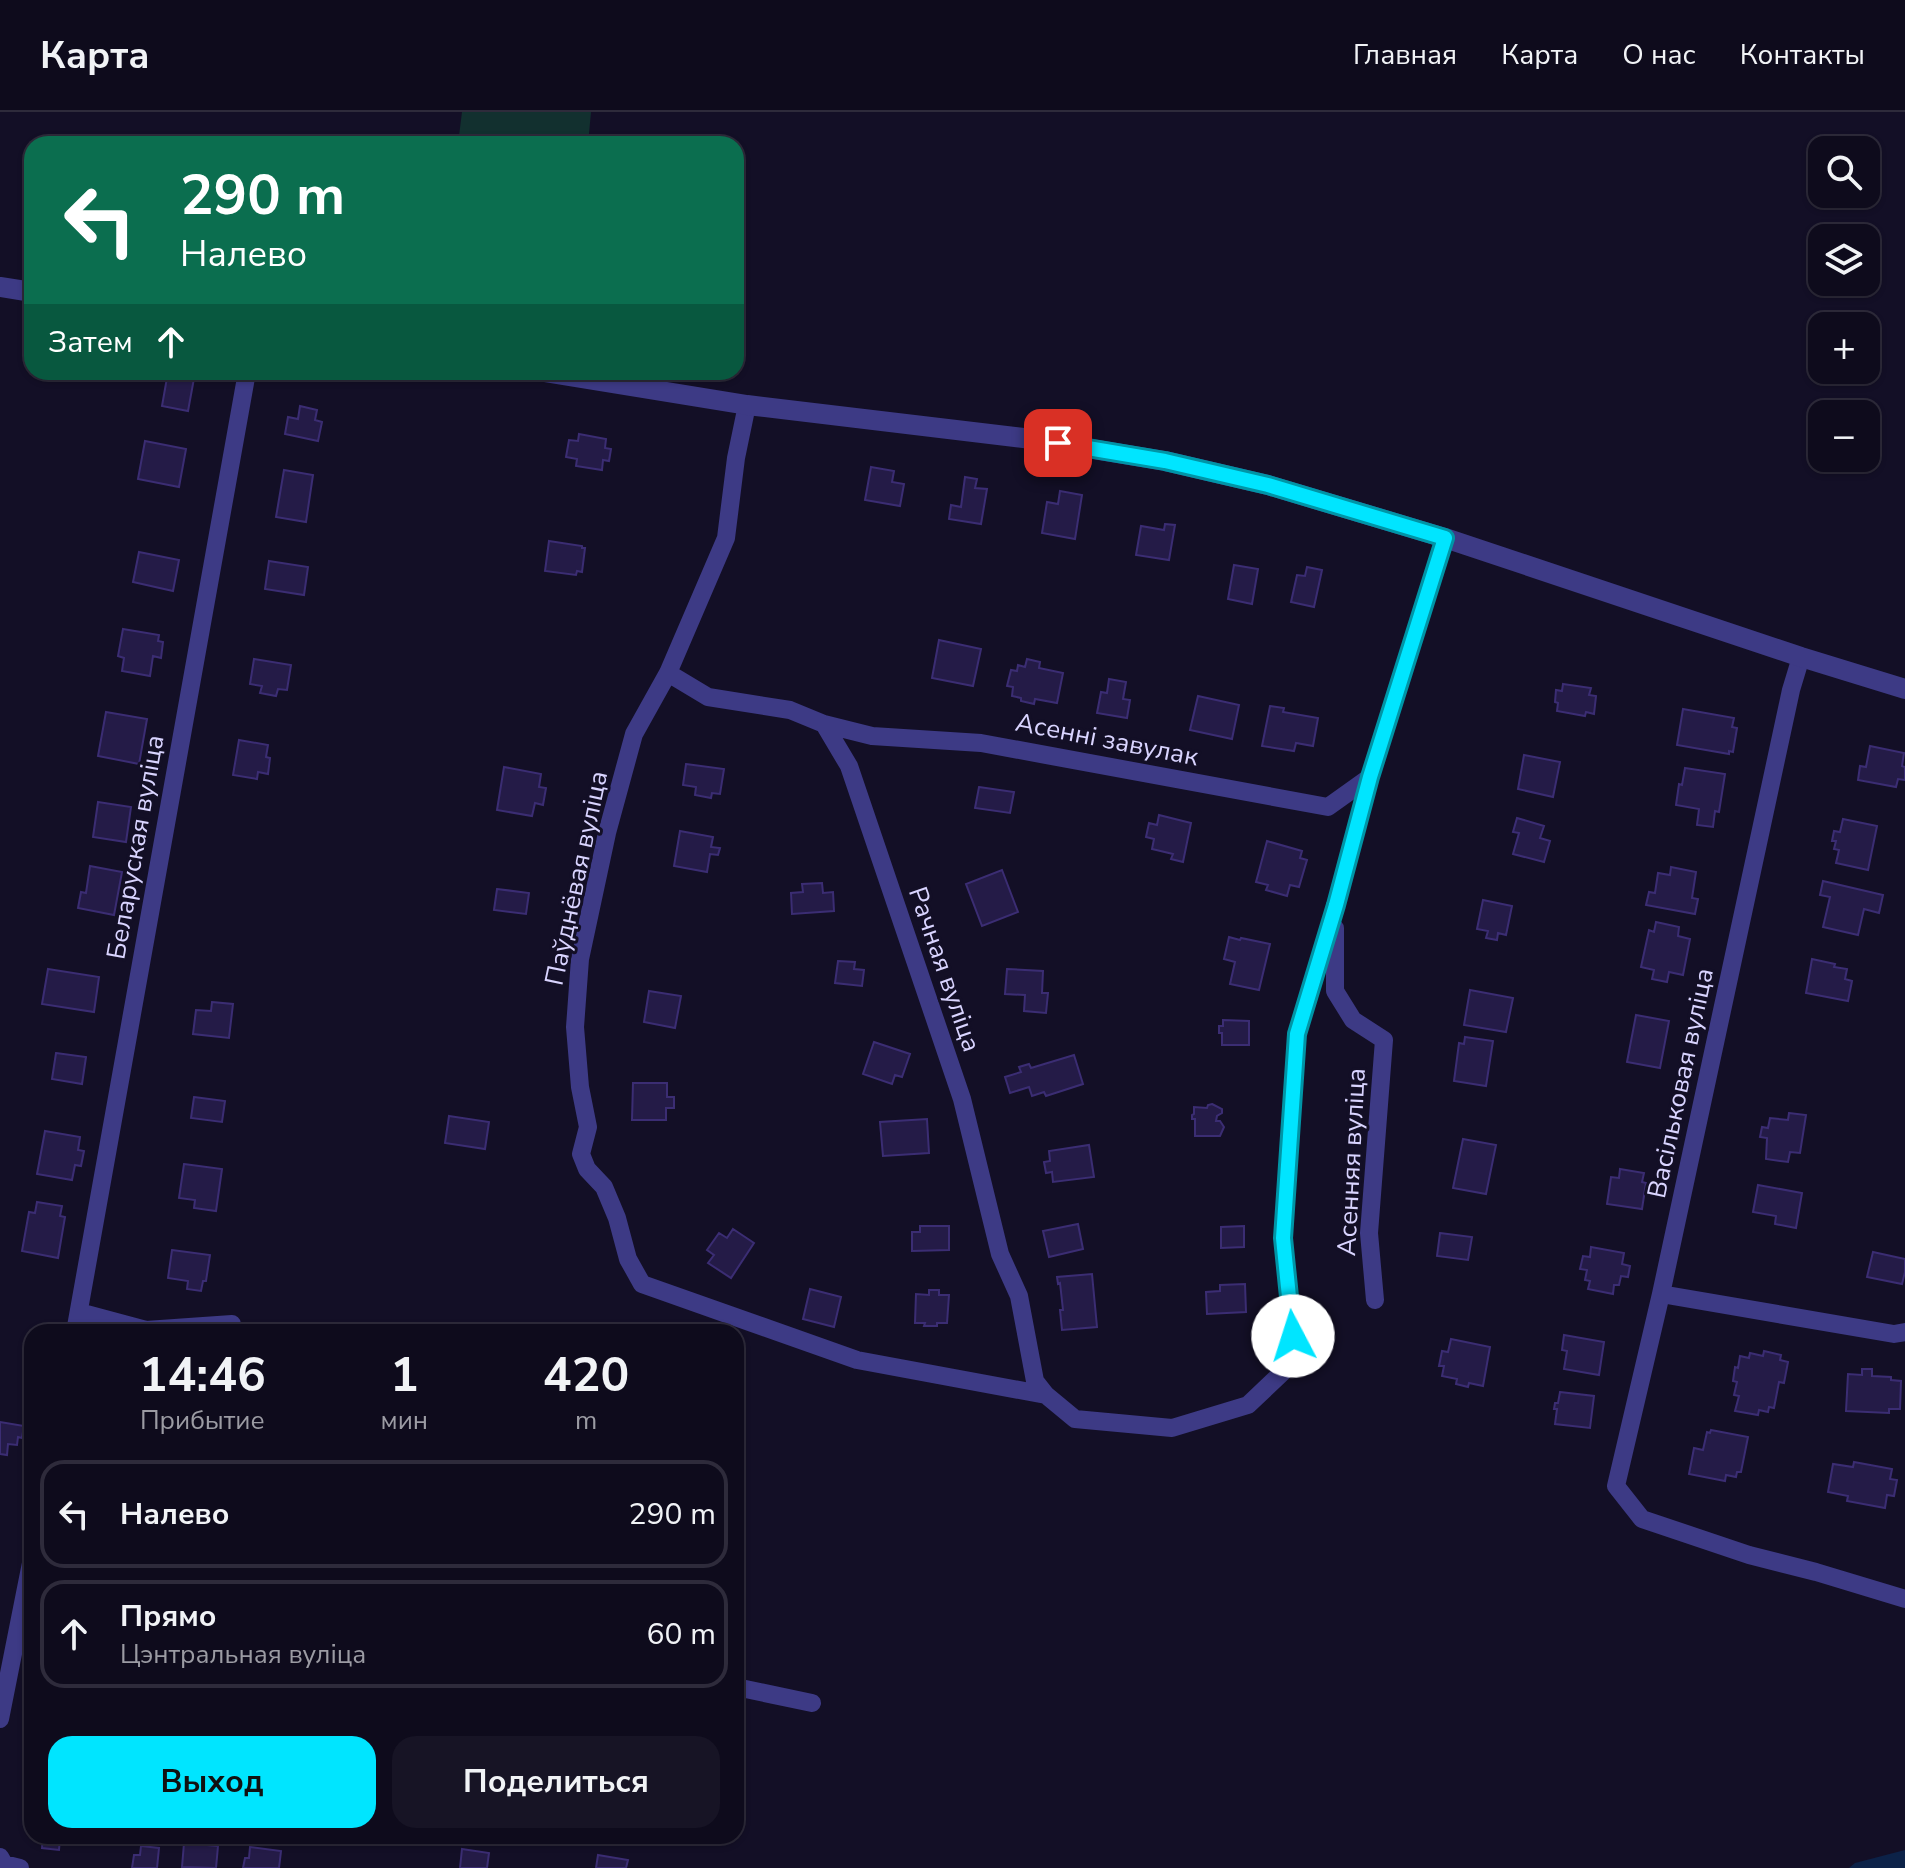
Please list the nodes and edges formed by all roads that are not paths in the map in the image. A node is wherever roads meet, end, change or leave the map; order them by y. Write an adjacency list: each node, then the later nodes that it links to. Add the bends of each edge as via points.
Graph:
1 (0, 287): 2 (street)
2 (24, 291)
3 (246, 380): 15 (street, Беларуская вуліца)
4 (593, 380): 5 (street)
5 (747, 405): 6 (street, via 1032,439 1165,461 1268,485); 8 (street, Паўднёвая вуліца, via 726,538)
6 (1445, 538): 7 (street); 11 (street, Асенняя вуліца)
7 (1801, 657): 9 (street); 13 (street, Васільковая вуліца)
8 (668, 673): 10 (street, via 708,697 790,710); 19 (street, Паўднёвая вуліца, via 634,734 607,833 580,959 575,1027 588,1127 581,1154 604,1187 628,1259 642,1284 857,1360)
9 (1905, 689)
10 (824, 724): 11 (street, Асенні завулак, via 872,736 981,743 1328,807); 19 (street, Рачная вуліца, via 849,766 962,1099 1000,1254 1019,1296 1035,1381)
11 (1370, 777): 12 (street, Асенняя вуліца)
12 (1336, 905): 14 (street, Асенняя вуліца, via 1335,991 1353,1020 1384,1040 1369,1233); 19 (street, Асенняя вуліца, via 1297,1034 1283,1238 1293,1336 1286,1369 1248,1405 1172,1428 1075,1419)
13 (1661, 1294): 18 (street); 21 (street, Васільковая вуліца, via 1616,1486 1642,1519)
14 (1375, 1300)
15 (87, 1314): 16 (street, Беларуская вуліца); 17 (street)
16 (80, 1324)
17 (124, 1324)
18 (1905, 1332)
19 (1046, 1395)
20 (24, 1598): 24 (street)
21 (1905, 1599)
22 (744, 1689): 23 (street)
23 (812, 1703)
24 (0, 1719)
25 (0, 1857): 26 (street, via 4,1864)
26 (20, 1868)

